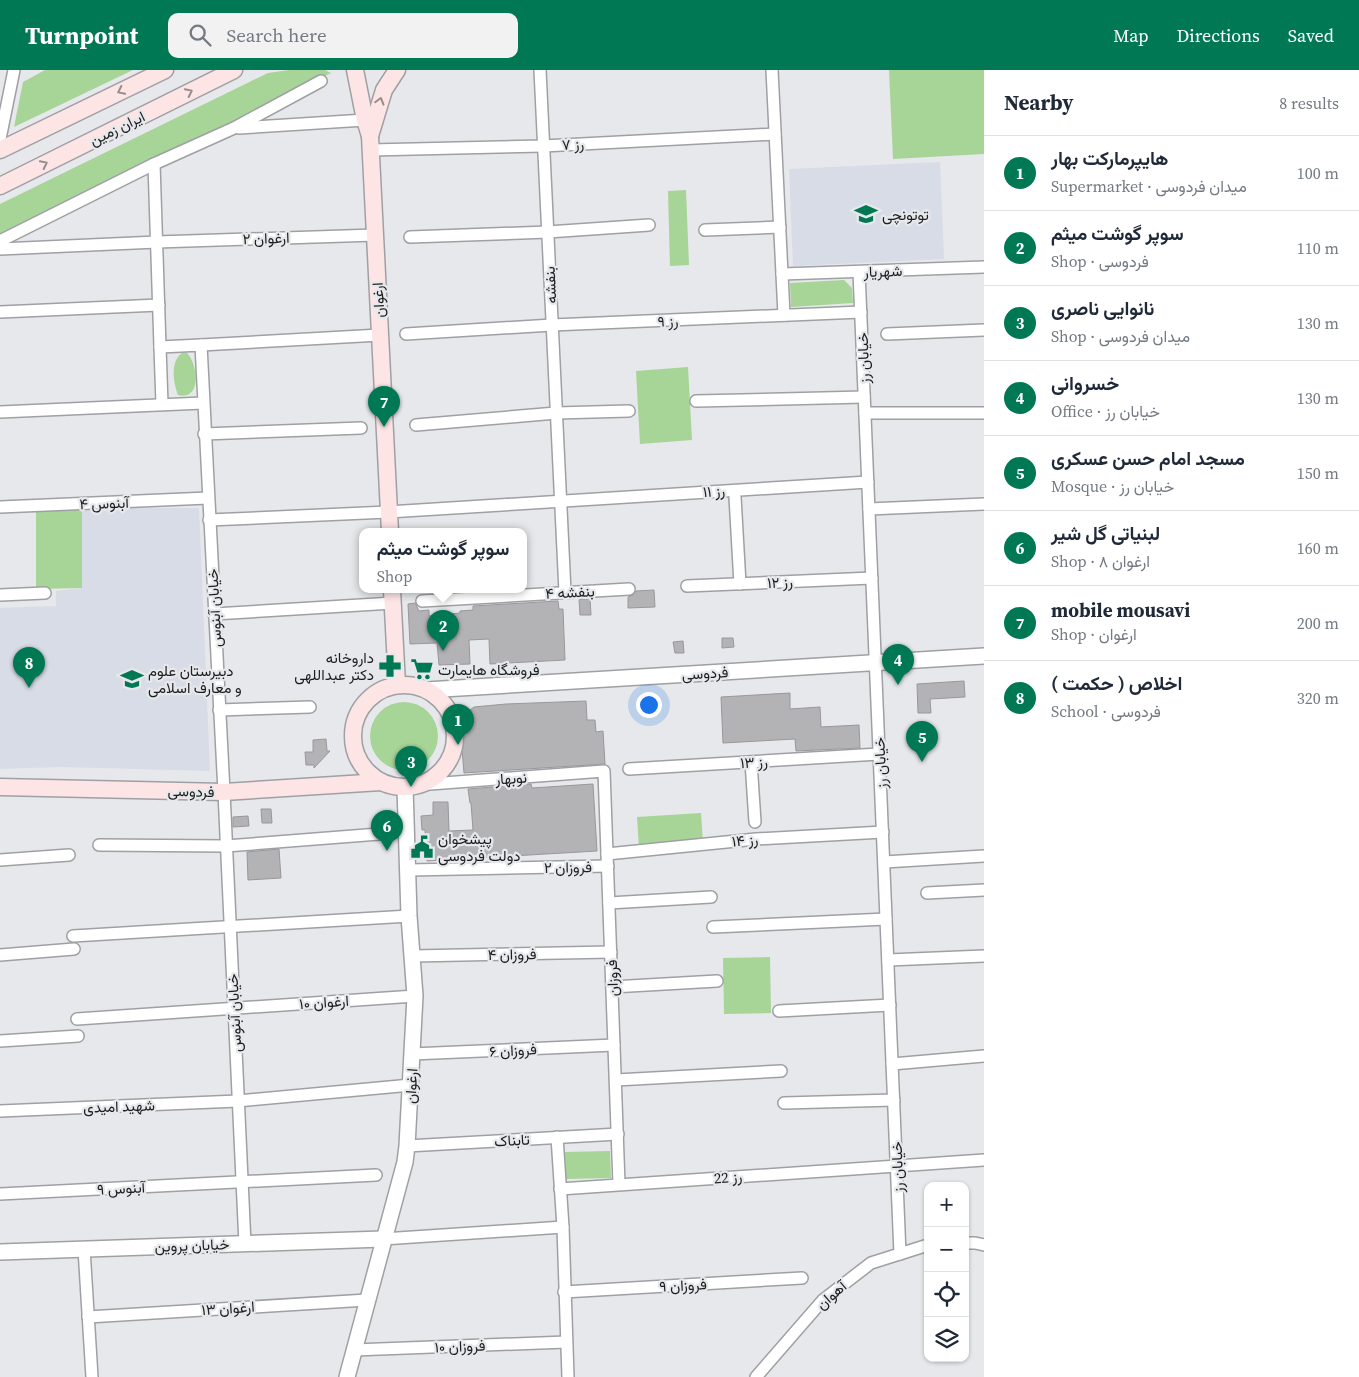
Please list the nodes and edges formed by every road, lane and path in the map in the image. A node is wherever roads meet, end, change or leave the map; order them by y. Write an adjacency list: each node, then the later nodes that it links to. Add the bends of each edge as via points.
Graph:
1 (14, 70): 12 (street)
2 (165, 70): 15 (main road, ایران زمین, one-way to 15)
3 (234, 70): 17 (main road, ایران زمین, one-way to 3)
4 (356, 70): 9 (main road, ارغوان)
5 (397, 70): 13 (main road, one-way to 5, via 384,90)
6 (540, 70): 14 (street, بنفشه)
7 (772, 70): 11 (street)
8 (321, 81): 10 (street)
9 (365, 120): 10 (street); 13 (main road, ارغوان)
10 (234, 128): 16 (street)
11 (775, 134): 14 (street, رز ۷); 19 (street)
12 (0, 139)
13 (371, 143): 14 (street, رز ۷); 22 (main road, ارغوان)
14 (543, 146): 21 (street, بنفشه)
15 (0, 150)
16 (154, 164): 24 (street); 25 (street)
17 (0, 186)
18 (648, 225): 21 (street)
19 (780, 227): 20 (street); 29 (street)
20 (705, 230)
21 (548, 232): 23 (street); 34 (street, بنفشه)
22 (375, 235): 25 (street, ارغوان ۲); 38 (main road, ارغوان)
23 (410, 237)
24 (0, 241)
25 (157, 242): 26 (street, ارغوان ۲); 30 (street)
26 (0, 249)
27 (984, 267): 28 (street, شهریار)
28 (859, 272): 29 (street, شهریار); 32 (street, خیابان رز)
29 (782, 274): 33 (street)
30 (159, 305): 31 (street); 40 (street)
31 (0, 312)
32 (861, 312): 33 (street, رز ۹); 41 (street, خیابان رز)
33 (784, 315): 34 (street, رز ۹)
34 (552, 325): 36 (street, رز ۹); 47 (street, بنفشه)
35 (984, 330): 37 (street)
36 (406, 334)
37 (887, 334)
38 (380, 335): 39 (street); 60 (main road, ارغوان)
39 (201, 346): 40 (street); 43 (street, خیابان آبنوس)
40 (160, 347): 44 (street)
41 (864, 397): 42 (street); 48 (street, خیابان رز)
42 (696, 401)
43 (203, 403): 44 (street); 52 (street, خیابان آبنوس)
44 (162, 404): 46 (street)
45 (629, 411): 47 (street)
46 (0, 412)
47 (556, 413): 50 (street); 56 (street, بنفشه)
48 (865, 413): 49 (street); 53 (street, خیابان رز)
49 (984, 413)
50 (416, 425)
51 (361, 428): 52 (street)
52 (204, 434): 55 (street, خیابان آبنوس)
53 (868, 482): 56 (street, رز ۱۱); 59 (street, خیابان رز)
54 (735, 497): 64 (street)
55 (208, 498): 58 (street, آبنوس ۴); 61 (street, خیابان آبنوس)
56 (560, 501): 60 (street); 67 (street, بنفشه)
57 (984, 504): 59 (street)
58 (0, 507)
59 (869, 509): 63 (street, خیابان رز)
60 (388, 512): 61 (street); 62 (main road, ارغوان)
61 (209, 520): 72 (street, خیابان آبنوس)
62 (390, 528)
63 (872, 578): 64 (street, رز ۱۲); 74 (street, خیابان رز)
64 (740, 584): 65 (street, رز ۱۲)
65 (687, 586)
66 (629, 589): 67 (street, بنفشه ۴)
67 (565, 592): 71 (street, بنفشه ۴)
68 (45, 593): 69 (street)
69 (0, 595)
70 (393, 596): 72 (street); 75 (main road)
71 (422, 601)
72 (214, 614): 78 (street, خیابان آبنوس)
73 (984, 656): 74 (street, فردوسی)
74 (876, 663): 76 (street, فردوسی); 79 (street, خیابان رز)
75 (397, 685): 76 (main road, via 412,685); 83 (main road, via 371,697 355,720 354,749 360,762)
76 (426, 690): 84 (main road, via 448,710 454,724 455,740 443,768 432,778)
77 (310, 707): 78 (street)
78 (219, 710): 86 (street, خیابان آبنوس)
79 (880, 754): 80 (street, رز ۱۳); 88 (street, خیابان رز)
80 (751, 762): 81 (street, رز ۱۳); 87 (street)
81 (629, 769)
82 (604, 771): 84 (street, نوبهار); 92 (street, فروزان)
83 (381, 782): 84 (main road); 86 (main road, فردوسی)
84 (411, 786): 98 (street, ارغوان)
85 (0, 787): 86 (main road, فردوسی)
86 (224, 792): 91 (street, خیابان آبنوس)
87 (756, 822)
88 (883, 832): 92 (street, رز ۱۴, via 756,839); 96 (street, خیابان رز)
89 (379, 834): 91 (street)
90 (99, 845): 91 (street)
91 (226, 846): 105 (street, خیابان آبنوس)
92 (607, 854): 97 (street, فروزان)
93 (69, 855): 95 (street)
94 (984, 856): 96 (street)
95 (0, 860)
96 (884, 862): 104 (street, خیابان رز)
97 (608, 866): 98 (street, فروزان ۲); 102 (street, فروزان)
98 (409, 870): 103 (street, ارغوان)
99 (984, 890): 100 (street)
100 (928, 893)
101 (712, 897): 102 (street)
102 (609, 903): 109 (street, فروزان)
103 (409, 916): 105 (street); 111 (street, ارغوان)
104 (886, 919): 106 (street); 113 (street, خیابان رز)
105 (230, 927): 107 (street); 118 (street, خیابان آبنوس)
106 (713, 927)
107 (73, 936)
108 (74, 949): 110 (street)
109 (611, 952): 111 (street, فروزان ۴); 115 (street, فروزان)
110 (0, 954)
111 (412, 956): 116 (street, ارغوان)
112 (984, 956): 113 (street)
113 (888, 960): 117 (street, خیابان رز)
114 (717, 980): 115 (street)
115 (612, 988): 123 (street, فروزان)
116 (415, 996): 118 (street, ارغوان ۱۰); 124 (street, ارغوان)
117 (890, 1005): 119 (street); 126 (street, خیابان رز)
118 (234, 1008): 120 (street, ارغوان ۱۰); 131 (street, خیابان آبنوس)
119 (779, 1011)
120 (77, 1019)
121 (78, 1036): 122 (street)
122 (0, 1041)
123 (614, 1045): 124 (street, فروزان ۶); 128 (street, فروزان)
124 (412, 1054): 129 (street, ارغوان)
125 (984, 1056): 126 (street)
126 (892, 1064): 130 (street, خیابان رز)
127 (781, 1071): 128 (street)
128 (616, 1080): 134 (street, فروزان)
129 (411, 1085): 131 (street, شهید امیدی); 136 (street, ارغوان)
130 (894, 1100): 132 (street); 138 (street, خیابان رز)
131 (238, 1101): 133 (street, شهید امیدی); 140 (street, خیابان آبنوس)
132 (784, 1103)
133 (0, 1111)
134 (618, 1134): 135 (street, تابناک); 141 (street, فروزان)
135 (557, 1137): 136 (street, تابناک); 142 (street)
136 (407, 1146): 145 (street, ارغوان)
137 (984, 1160): 138 (street, رز 22)
138 (897, 1166): 141 (street, رز 22); 152 (street, خیابان رز)
139 (376, 1175): 140 (street, آبنوس ۹)
140 (242, 1182): 143 (street, آبنوس ۹); 147 (street, خیابان آبنوس)
141 (620, 1184): 142 (street, رز 22)
142 (560, 1189): 144 (street)
143 (0, 1194)
144 (563, 1226): 145 (street); 154 (street)
145 (383, 1239): 147 (street, خیابان پروین); 155 (street, ارغوان)
146 (969, 1243): 148 (street)
147 (245, 1244): 150 (street, خیابان پروین)
148 (984, 1245)
149 (924, 1246): 152 (street, آهوان)
150 (84, 1249): 151 (street, خیابان پروین); 156 (street)
151 (0, 1252)
152 (900, 1254): 162 (street, آهوان, via 871,1264 822,1300)
153 (802, 1278): 154 (street, فروزان ۹)
154 (564, 1292): 157 (street)
155 (367, 1300): 156 (street, ارغوان ۱۳); 158 (street, ارغوان)
156 (88, 1317): 159 (street)
157 (566, 1342): 158 (street, فروزان ۱۰); 161 (street)
158 (354, 1350): 160 (street, ارغوان)
159 (92, 1377)
160 (347, 1377)
161 (568, 1377)
162 (756, 1377)

